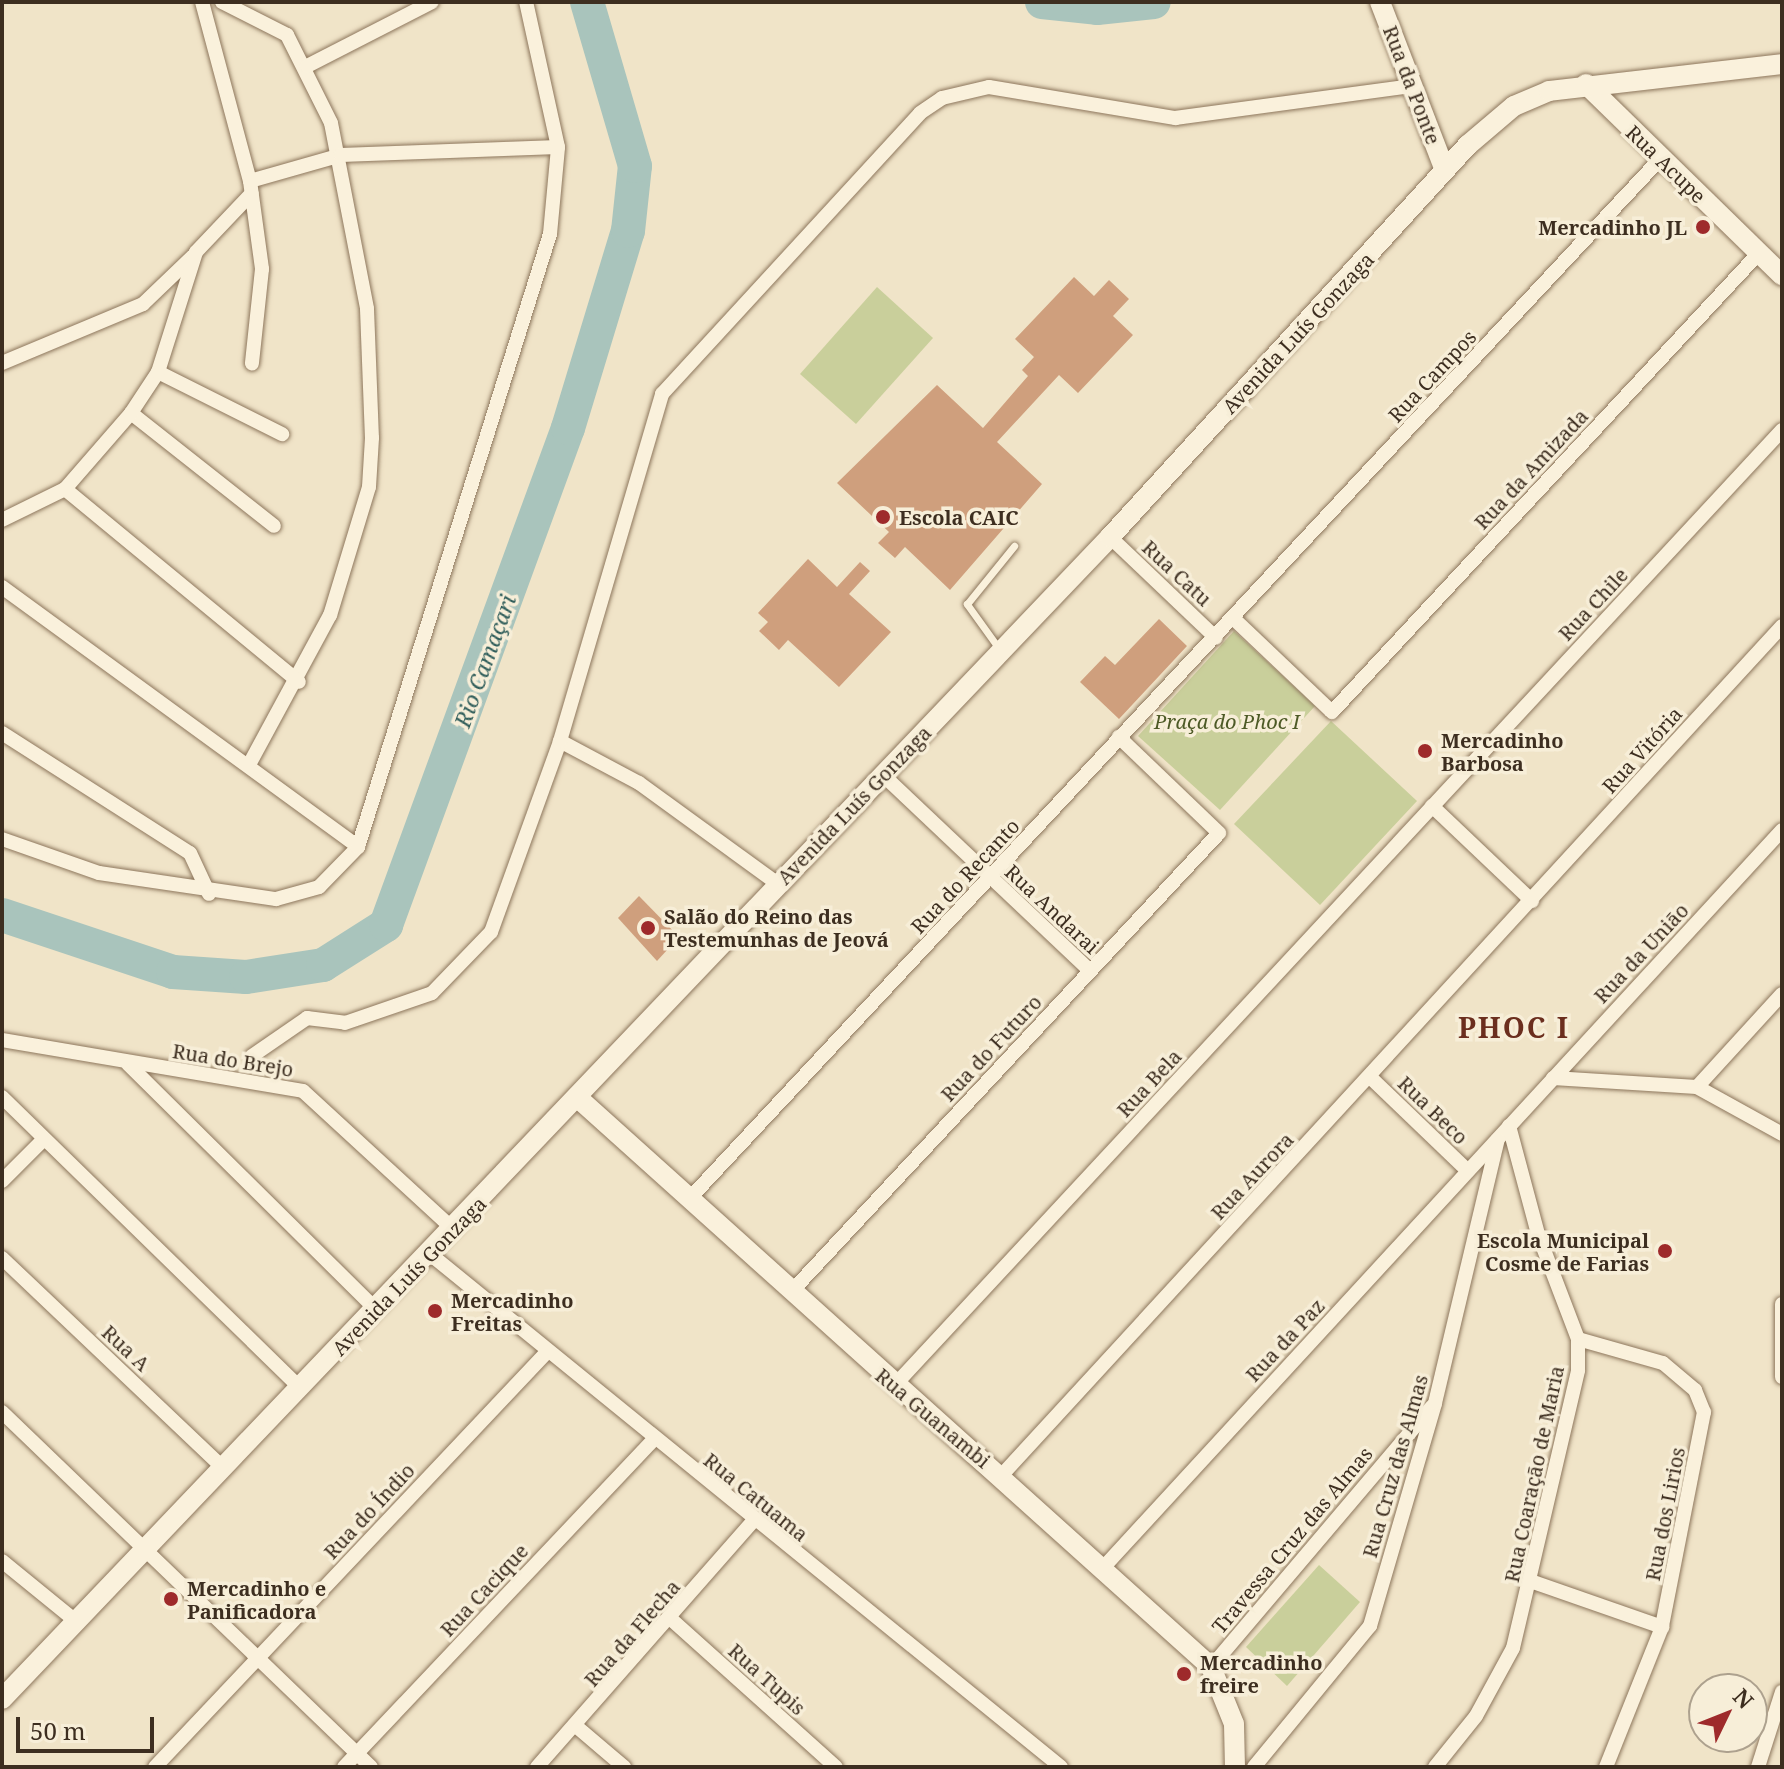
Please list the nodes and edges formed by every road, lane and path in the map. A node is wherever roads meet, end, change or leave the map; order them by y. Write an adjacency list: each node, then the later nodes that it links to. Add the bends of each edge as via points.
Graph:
1 (202, 2): 14 (street)
2 (222, 2): 7 (street, via 287,35)
3 (432, 2): 7 (street)
4 (526, 2): 10 (street)
5 (1380, 2): 9 (street, Rua da Ponte)
6 (1780, 61): 8 (street, Avenida Luís Gonzaga)
7 (307, 66): 11 (street)
8 (1586, 84): 12 (street, Rua Acupe); 13 (street, Avenida Luís Gonzaga, via 1514,106)
9 (1411, 86): 13 (street, Rua da Ponte); 37 (street, via 1175,118 989,87 942,98 920,113 662,394)
10 (558, 147): 11 (street); 43 (street, via 538,281)
11 (341, 155): 14 (street); 34 (street, via 367,309 372,462 340,587)
12 (1659, 160): 16 (street, Rua Acupe); 30 (street, Rua Campos)
13 (1444, 168): 27 (street, Avenida Luís Gonzaga)
14 (251, 187): 15 (street); 19 (street, via 264,287)
15 (196, 252): 18 (street, via 143,304); 20 (street)
16 (1759, 253): 17 (street, Rua Acupe); 30 (street, Rua da Amizada, via 1332,712)
17 (1782, 275)
18 (2, 363)
19 (252, 363)
20 (158, 372): 21 (street); 23 (street)
21 (131, 413): 24 (street); 26 (street)
22 (1782, 430): 40 (street, Rua Chile)
23 (282, 434)
24 (65, 489): 25 (street); 34 (street)
25 (2, 520)
26 (274, 526)
27 (1110, 537): 32 (street, Rua Catu); 33 (street, Avenida Luís Gonzaga)
28 (1014, 546): 33 (lane, via 967,604)
29 (2, 587): 38 (street)
30 (1234, 619): 32 (street, Rua do Recanto)
31 (1782, 626): 47 (street, Rua Vitória)
32 (1216, 638): 36 (street, Rua do Recanto)
33 (1001, 651): 39 (street, Avenida Luís Gonzaga)
34 (299, 682): 38 (street)
35 (2, 733): 46 (street, via 190,853 200,862)
36 (1119, 737): 44 (street, Rua do Recanto); 48 (street, Rua do Futuro, via 1219,833)
37 (560, 741): 45 (street, via 639,783); 51 (street, via 509,898 471,959 408,1005 345,1023 307,1018)
38 (250, 763): 43 (street)
39 (884, 776): 44 (street, Rua Andarai); 45 (street, Avenida Luís Gonzaga)
40 (1432, 806): 47 (street); 74 (street, Rua Bela)
41 (1782, 830): 54 (street, Rua da União)
42 (2, 839): 46 (street, via 99,873)
43 (358, 847): 46 (street, via 340,870 298,896)
44 (990, 879): 48 (street, Rua Andarai); 64 (street, Rua do Recanto)
45 (778, 884): 57 (street, Avenida Luís Gonzaga)
46 (209, 894)
47 (1532, 901): 53 (street, Rua Aurora)
48 (1090, 971): 68 (street, Rua do Futuro)
49 (1782, 994): 55 (street)
50 (2, 1040): 52 (street, Rua do Brejo)
51 (252, 1056)
52 (128, 1064): 65 (street, Rua do Brejo, via 317,1098); 70 (street)
53 (1371, 1078): 62 (street, Rua Beco); 80 (street, Rua Aurora)
54 (1553, 1078): 55 (street); 58 (street, Rua da União)
55 (1697, 1087): 59 (street)
56 (2, 1097): 60 (street)
57 (578, 1098): 64 (street, Rua Guanambi); 65 (street, Avenida Luís Gonzaga)
58 (1509, 1126): 61 (street, Rua da União); 71 (street, Rua Coaração de Maria, via 1538,1234)
59 (1782, 1134)
60 (44, 1139): 63 (street); 75 (street)
61 (1498, 1139): 62 (street, Rua da Paz); 76 (street, Rua Cruz das Almas)
62 (1468, 1171): 84 (street, Rua da Paz)
63 (2, 1181)
64 (692, 1196): 68 (street, Rua Guanambi)
65 (454, 1230): 66 (street, Avenida Luís Gonzaga)
66 (430, 1254): 70 (street, Avenida Luís Gonzaga); 72 (street, Rua Catuama)
67 (2, 1258): 79 (street, Rua A)
68 (792, 1291): 74 (street, Rua Guanambi)
69 (1782, 1304): 73 (street)
70 (376, 1309): 75 (street, Avenida Luís Gonzaga)
71 (1578, 1339): 85 (street, Rua Coaração de Maria, via 1578,1370); 88 (street, Rua dos Lirios, via 1663,1363 1695,1390 1704,1412)
72 (547, 1352): 78 (street, Rua Catuama); 89 (street, Rua do Índio)
73 (1782, 1377)
74 (894, 1386): 80 (street, Rua Guanambi)
75 (300, 1388): 79 (street, Avenida Luís Gonzaga)
76 (1435, 1403): 90 (street, Travessa Cruz das Almas); 103 (street, Rua Cruz das Almas, via 1370,1626)
77 (2, 1412): 82 (street)
78 (653, 1440): 81 (street, Rua Catuama); 94 (street, Rua Cacique)
79 (222, 1467): 82 (street, Avenida Luís Gonzaga)
80 (1001, 1476): 84 (street, Rua Guanambi)
81 (753, 1521): 86 (street, Rua da Flecha); 101 (street, Rua Catuama)
82 (146, 1551): 87 (street, Avenida Luís Gonzaga); 89 (street)
83 (2, 1561): 87 (street)
84 (1102, 1569): 90 (street, Rua Guanambi)
85 (1533, 1582): 88 (street); 104 (street, Rua Coaração de Maria, via 1496,1682)
86 (672, 1620): 93 (street, Rua da Flecha); 100 (street, Rua Tupis)
87 (78, 1623): 91 (street, Avenida Luís Gonzaga)
88 (1662, 1627): 105 (street, Rua dos Lirios)
89 (257, 1658): 94 (street); 95 (street, Rua do Índio)
90 (1211, 1667): 102 (street, Rua Guanambi, via 1234,1724)
91 (5, 1690)
92 (1782, 1692): 106 (street)
93 (577, 1727): 98 (street, Rua da Flecha); 99 (street)
94 (357, 1754): 96 (street, Rua Cacique); 97 (street)
95 (155, 1767)
96 (344, 1767)
97 (371, 1767)
98 (537, 1767)
99 (624, 1767)
100 (836, 1767)
101 (1061, 1767)
102 (1235, 1767)
103 (1254, 1767)
104 (1435, 1767)
105 (1606, 1767)
106 (1758, 1767)

